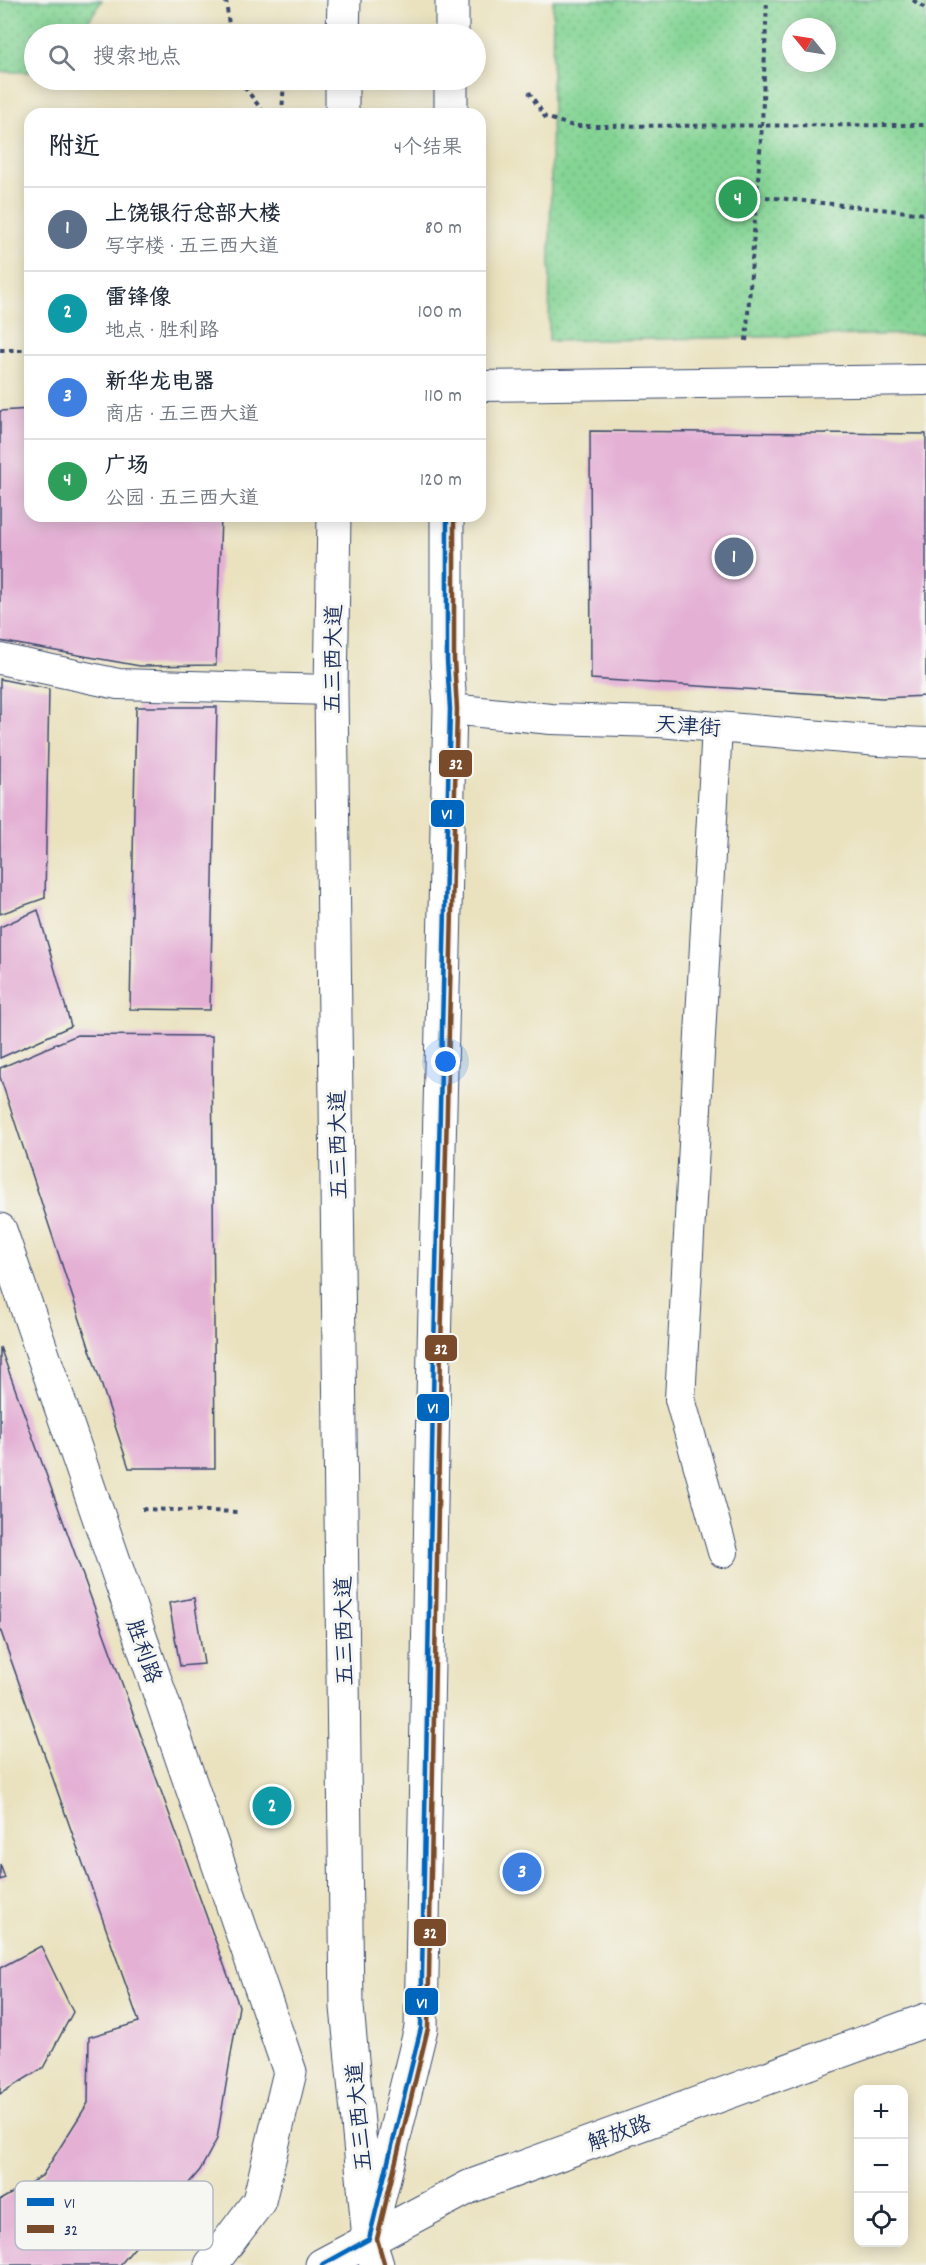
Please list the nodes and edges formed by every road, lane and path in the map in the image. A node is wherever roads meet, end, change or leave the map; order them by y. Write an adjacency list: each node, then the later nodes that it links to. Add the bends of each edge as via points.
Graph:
1 (226, 0): 7 (path)
2 (344, 0): 8 (main road)
3 (452, 0): 9 (main road)
4 (767, 0): 19 (path)
5 (913, 0): 6 (path)
6 (926, 9)
7 (229, 24)
8 (343, 24)
9 (452, 24)
10 (247, 90): 15 (path)
11 (283, 90): 16 (path)
12 (342, 90): 17 (main road)
13 (451, 90): 18 (main road)
14 (529, 92): 19 (path, via 545,117 573,126)
15 (260, 108)
16 (282, 108)
17 (342, 108)
18 (450, 108)
19 (762, 125): 20 (path); 21 (path)
20 (926, 125)
21 (757, 196): 22 (path); 26 (path, via 746,337)
22 (926, 214)
23 (0, 350): 24 (path)
24 (24, 350)
25 (926, 380): 26 (lane)
26 (747, 383): 27 (lane)
27 (486, 386)
28 (334, 522): 31 (main road, 五三西大道)
29 (447, 522): 32 (main road, 五三西大道)
30 (0, 659): 31 (lane, via 118,684)
31 (331, 690): 40 (main road, 五三西大道, via 348,2007)
32 (450, 709): 33 (lane, 天津街, via 550,719); 40 (main road, 五三西大道, via 422,2028)
33 (717, 727): 34 (lane, 天津街); 38 (lane, via 680,1399)
34 (926, 743)
35 (0, 1230): 41 (main road, 胜利路, via 290,2072 259,2201)
36 (135, 1509): 37 (path)
37 (240, 1512)
38 (723, 1552)
39 (926, 2020): 40 (main road, 解放路, via 469,2187)
40 (373, 2252): 42 (main road, 解放路)
41 (211, 2265)
42 (322, 2265)

